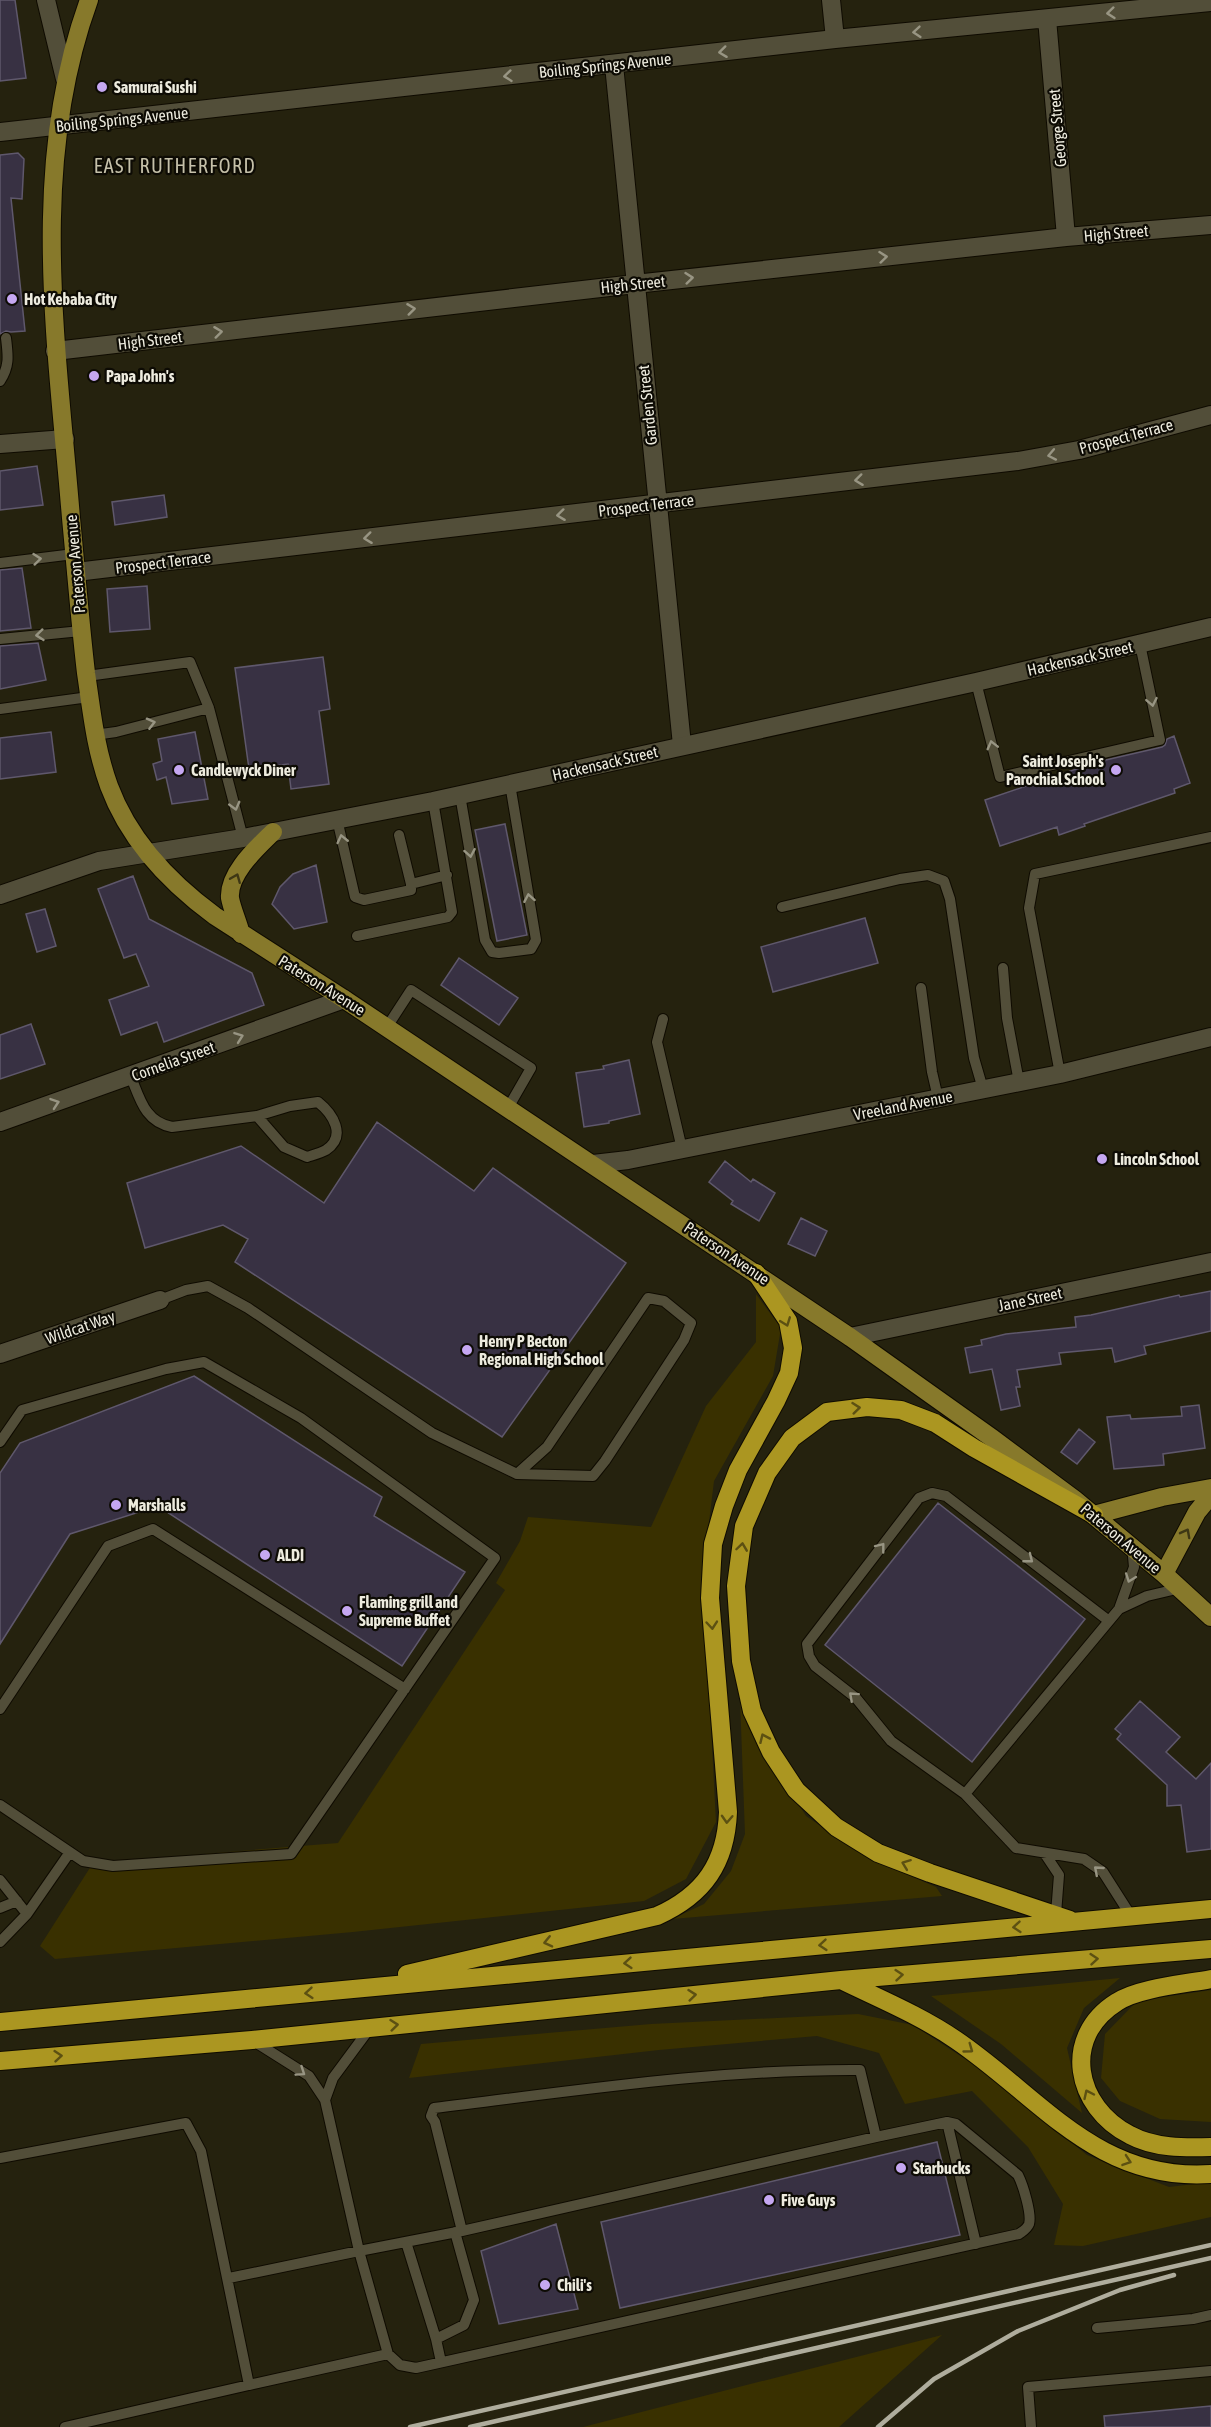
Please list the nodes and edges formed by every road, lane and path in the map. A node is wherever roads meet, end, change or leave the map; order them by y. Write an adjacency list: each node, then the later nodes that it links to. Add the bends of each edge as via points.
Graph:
1 (46, 0): 8 (street)
2 (89, 0): 8 (main road, Paterson Avenue)
3 (831, 0): 6 (street)
4 (1211, 2): 5 (street, Boiling Springs Avenue, one-way to 5)
5 (1047, 19): 6 (street, Boiling Springs Avenue, one-way to 6); 12 (street, George Street)
6 (835, 39): 7 (street, Boiling Springs Avenue, one-way to 7)
7 (614, 64): 9 (street, Boiling Springs Avenue, one-way to 9); 13 (street, Garden Street)
8 (66, 79): 9 (main road, Paterson Avenue)
9 (60, 126): 10 (street, Boiling Springs Avenue); 15 (main road, Paterson Avenue, via 51,215)
10 (0, 132)
11 (1211, 225): 12 (street, High Street)
12 (1066, 237): 13 (street, High Street, one-way to 12)
13 (635, 284): 15 (street, High Street, one-way to 13); 20 (street, Garden Street)
14 (6, 338): 16 (lane, via 8,368)
15 (55, 351): 18 (main road, Paterson Avenue)
16 (0, 381)
17 (1211, 415): 20 (street, Prospect Terrace, one-way to 20, via 1079,450 1018,461)
18 (65, 440): 19 (street); 22 (main road, Paterson Avenue)
19 (0, 444)
20 (657, 504): 22 (street, Prospect Terrace, one-way to 22); 33 (street, Garden Street)
21 (0, 563): 22 (lane, one-way to 22)
22 (75, 563): 24 (main road, Paterson Avenue)
23 (1211, 627): 26 (street, Hackensack Street)
24 (81, 631): 25 (lane, one-way to 25); 27 (main road, Paterson Avenue)
25 (0, 639)
26 (1140, 644): 28 (street, Hackensack Street); 28 (lane, one-way to 28, via 1160,740 1023,772 1000,777)
27 (87, 676): 29 (main road, Paterson Avenue); 30 (lane, via 190,662)
28 (976, 682): 33 (street, Hackensack Street)
29 (89, 697): 31 (lane); 32 (main road, Paterson Avenue)
30 (209, 708): 32 (lane, one-way to 30); 41 (lane, one-way to 41)
31 (0, 709)
32 (94, 735): 42 (main road, Paterson Avenue, via 110,789)
33 (682, 745): 34 (street, Hackensack Street)
34 (510, 784): 35 (street, Hackensack Street); 35 (lane, one-way to 34, via 485,940 492,951 499,953 531,949 536,940)
35 (460, 795): 36 (street, Hackensack Street)
36 (433, 801): 37 (street, Hackensack Street); 43 (lane)
37 (337, 819): 38 (street, Hackensack Street); 44 (lane, one-way to 37, via 411,890 364,900 355,897)
38 (273, 832): 41 (street, Hackensack Street); 47 (main road, one-way to 38, via 230,896 246,859)
39 (399, 835): 44 (lane)
40 (1211, 837): 55 (lane, via 1035,874 1029,908)
41 (243, 838): 42 (street, Hackensack Street)
42 (148, 854): 45 (street, Hackensack Street, via 99,861); 47 (main road, Paterson Avenue, via 194,901)
43 (447, 875): 44 (lane); 48 (lane, via 452,912 448,917)
44 (411, 884)
45 (0, 895)
46 (782, 907): 58 (lane, via 900,879 928,875 944,881 974,1058)
47 (241, 934): 51 (main road, Paterson Avenue)
48 (357, 936)
49 (1003, 968): 57 (lane)
50 (921, 988): 59 (lane)
51 (344, 999): 53 (main road, Paterson Avenue); 56 (street, Cornelia Street, one-way to 51)
52 (663, 1019): 63 (lane, via 657,1042)
53 (387, 1027): 60 (main road, Paterson Avenue); 60 (lane, via 411,990 531,1068)
54 (1211, 1037): 55 (street, Vreeland Avenue)
55 (1060, 1074): 57 (street, Vreeland Avenue)
56 (131, 1077): 61 (lane, via 147,1113 159,1125 172,1127); 62 (street, Cornelia Street, one-way to 56)
57 (1019, 1082): 58 (street, Vreeland Avenue)
58 (983, 1089): 59 (street, Vreeland Avenue)
59 (938, 1098): 63 (street, Vreeland Avenue)
60 (508, 1108): 64 (main road, Paterson Avenue)
61 (257, 1116): 61 (lane, via 318,1102 336,1122 335,1139 326,1150 307,1157 284,1147)
62 (0, 1122)
63 (682, 1149): 64 (street, Vreeland Avenue)
64 (593, 1164): 66 (main road, Paterson Avenue)
65 (1211, 1262): 68 (street, Jane Street)
66 (756, 1273): 68 (main road, Paterson Avenue); 99 (highway, one-way to 99, via 788,1321 793,1348 789,1373 738,1470 713,1544 710,1598 728,1812 724,1844 711,1873 688,1899 657,1916)
67 (160, 1300): 69 (street, Wildcat Way); 71 (lane, via 208,1286 248,1308 432,1433)
68 (850, 1337): 74 (main road, Paterson Avenue)
69 (0, 1354)
70 (0, 1442): 81 (lane, via 22,1410 204,1362 301,1418 495,1558)
71 (517, 1474): 71 (lane, via 547,1447 648,1298 664,1301 691,1323 684,1340 593,1476)
72 (1211, 1488): 74 (main road)
73 (1211, 1495): 76 (main road, one-way to 73, via 1197,1512)
74 (1094, 1515): 75 (main road, Paterson Avenue); 92 (highway, one-way to 74, via 878,1853 836,1827 796,1790 771,1752 752,1711 741,1661 736,1586 744,1526 767,1473 792,1438 827,1412 867,1407 901,1410 935,1423)
75 (1131, 1546): 76 (main road, Paterson Avenue); 78 (lane, one-way to 78, via 1134,1567)
76 (1164, 1574): 77 (main road, Paterson Avenue)
77 (1181, 1588): 78 (lane, via 1147,1596); 79 (main road, Paterson Avenue)
78 (1119, 1609): 80 (lane)
79 (1211, 1617)
80 (1109, 1621): 83 (lane); 83 (lane, one-way to 80, via 891,1741 856,1698 815,1666 807,1644 919,1498 932,1493 946,1496)
81 (405, 1689): 82 (lane, via 153,1529 108,1546); 85 (lane, via 291,1854 113,1866 83,1861)
82 (0, 1709)
83 (965, 1794): 86 (lane, via 1016,1848)
84 (0, 1805): 85 (lane)
85 (70, 1852): 91 (lane)
86 (1046, 1854): 92 (lane, via 1059,1875); 93 (lane, one-way to 86, via 1103,1872 1084,1859)
87 (0, 1880): 88 (lane)
88 (17, 1901): 89 (lane); 91 (lane)
89 (0, 1908)
90 (1211, 1909): 93 (highway)
91 (27, 1914): 95 (lane)
92 (1056, 1914): 94 (highway)
93 (1131, 1916): 94 (highway)
94 (1075, 1922): 99 (highway, one-way to 99)
95 (0, 1942)
96 (1211, 1949): 98 (highway, one-way to 96)
97 (1211, 1979): 107 (highway, one-way to 97, via 1155,2144 1121,2130 1088,2097 1081,2069 1092,2028 1114,2004 1131,1995)
98 (841, 1980): 101 (highway, one-way to 98); 109 (highway, one-way to 109, via 954,2038 1074,2134 1109,2155 1152,2169)
99 (336, 1990): 100 (highway, one-way to 100)
100 (0, 2022)
101 (369, 2028): 102 (highway); 104 (lane, via 333,2078)
102 (252, 2040): 103 (highway, one-way to 102); 104 (lane, one-way to 104, via 309,2076)
103 (0, 2061)
104 (325, 2100): 113 (lane)
105 (947, 2122): 106 (lane); 112 (lane); 112 (lane, via 972,2135 1018,2175 1023,2185 1030,2221 1026,2230)
106 (876, 2137): 110 (lane); 110 (lane, via 860,2070 719,2075 434,2108 431,2116)
107 (1211, 2147)
108 (0, 2158): 114 (lane, via 186,2123 201,2151)
109 (1211, 2174)
110 (459, 2232): 111 (lane); 117 (lane, via 474,2300 464,2325)
111 (405, 2242): 113 (lane); 117 (lane)
112 (976, 2244): 119 (lane)
113 (359, 2251): 114 (lane); 118 (lane)
114 (229, 2278): 121 (lane)
115 (1211, 2315): 116 (lane)
116 (1097, 2328)
117 (436, 2339): 119 (lane)
118 (388, 2355): 119 (lane, via 400,2365 416,2368); 121 (lane)
119 (441, 2362)
120 (1211, 2371): 123 (lane, via 1028,2387)
121 (249, 2385): 122 (lane)
122 (65, 2427)
123 (1031, 2427)

